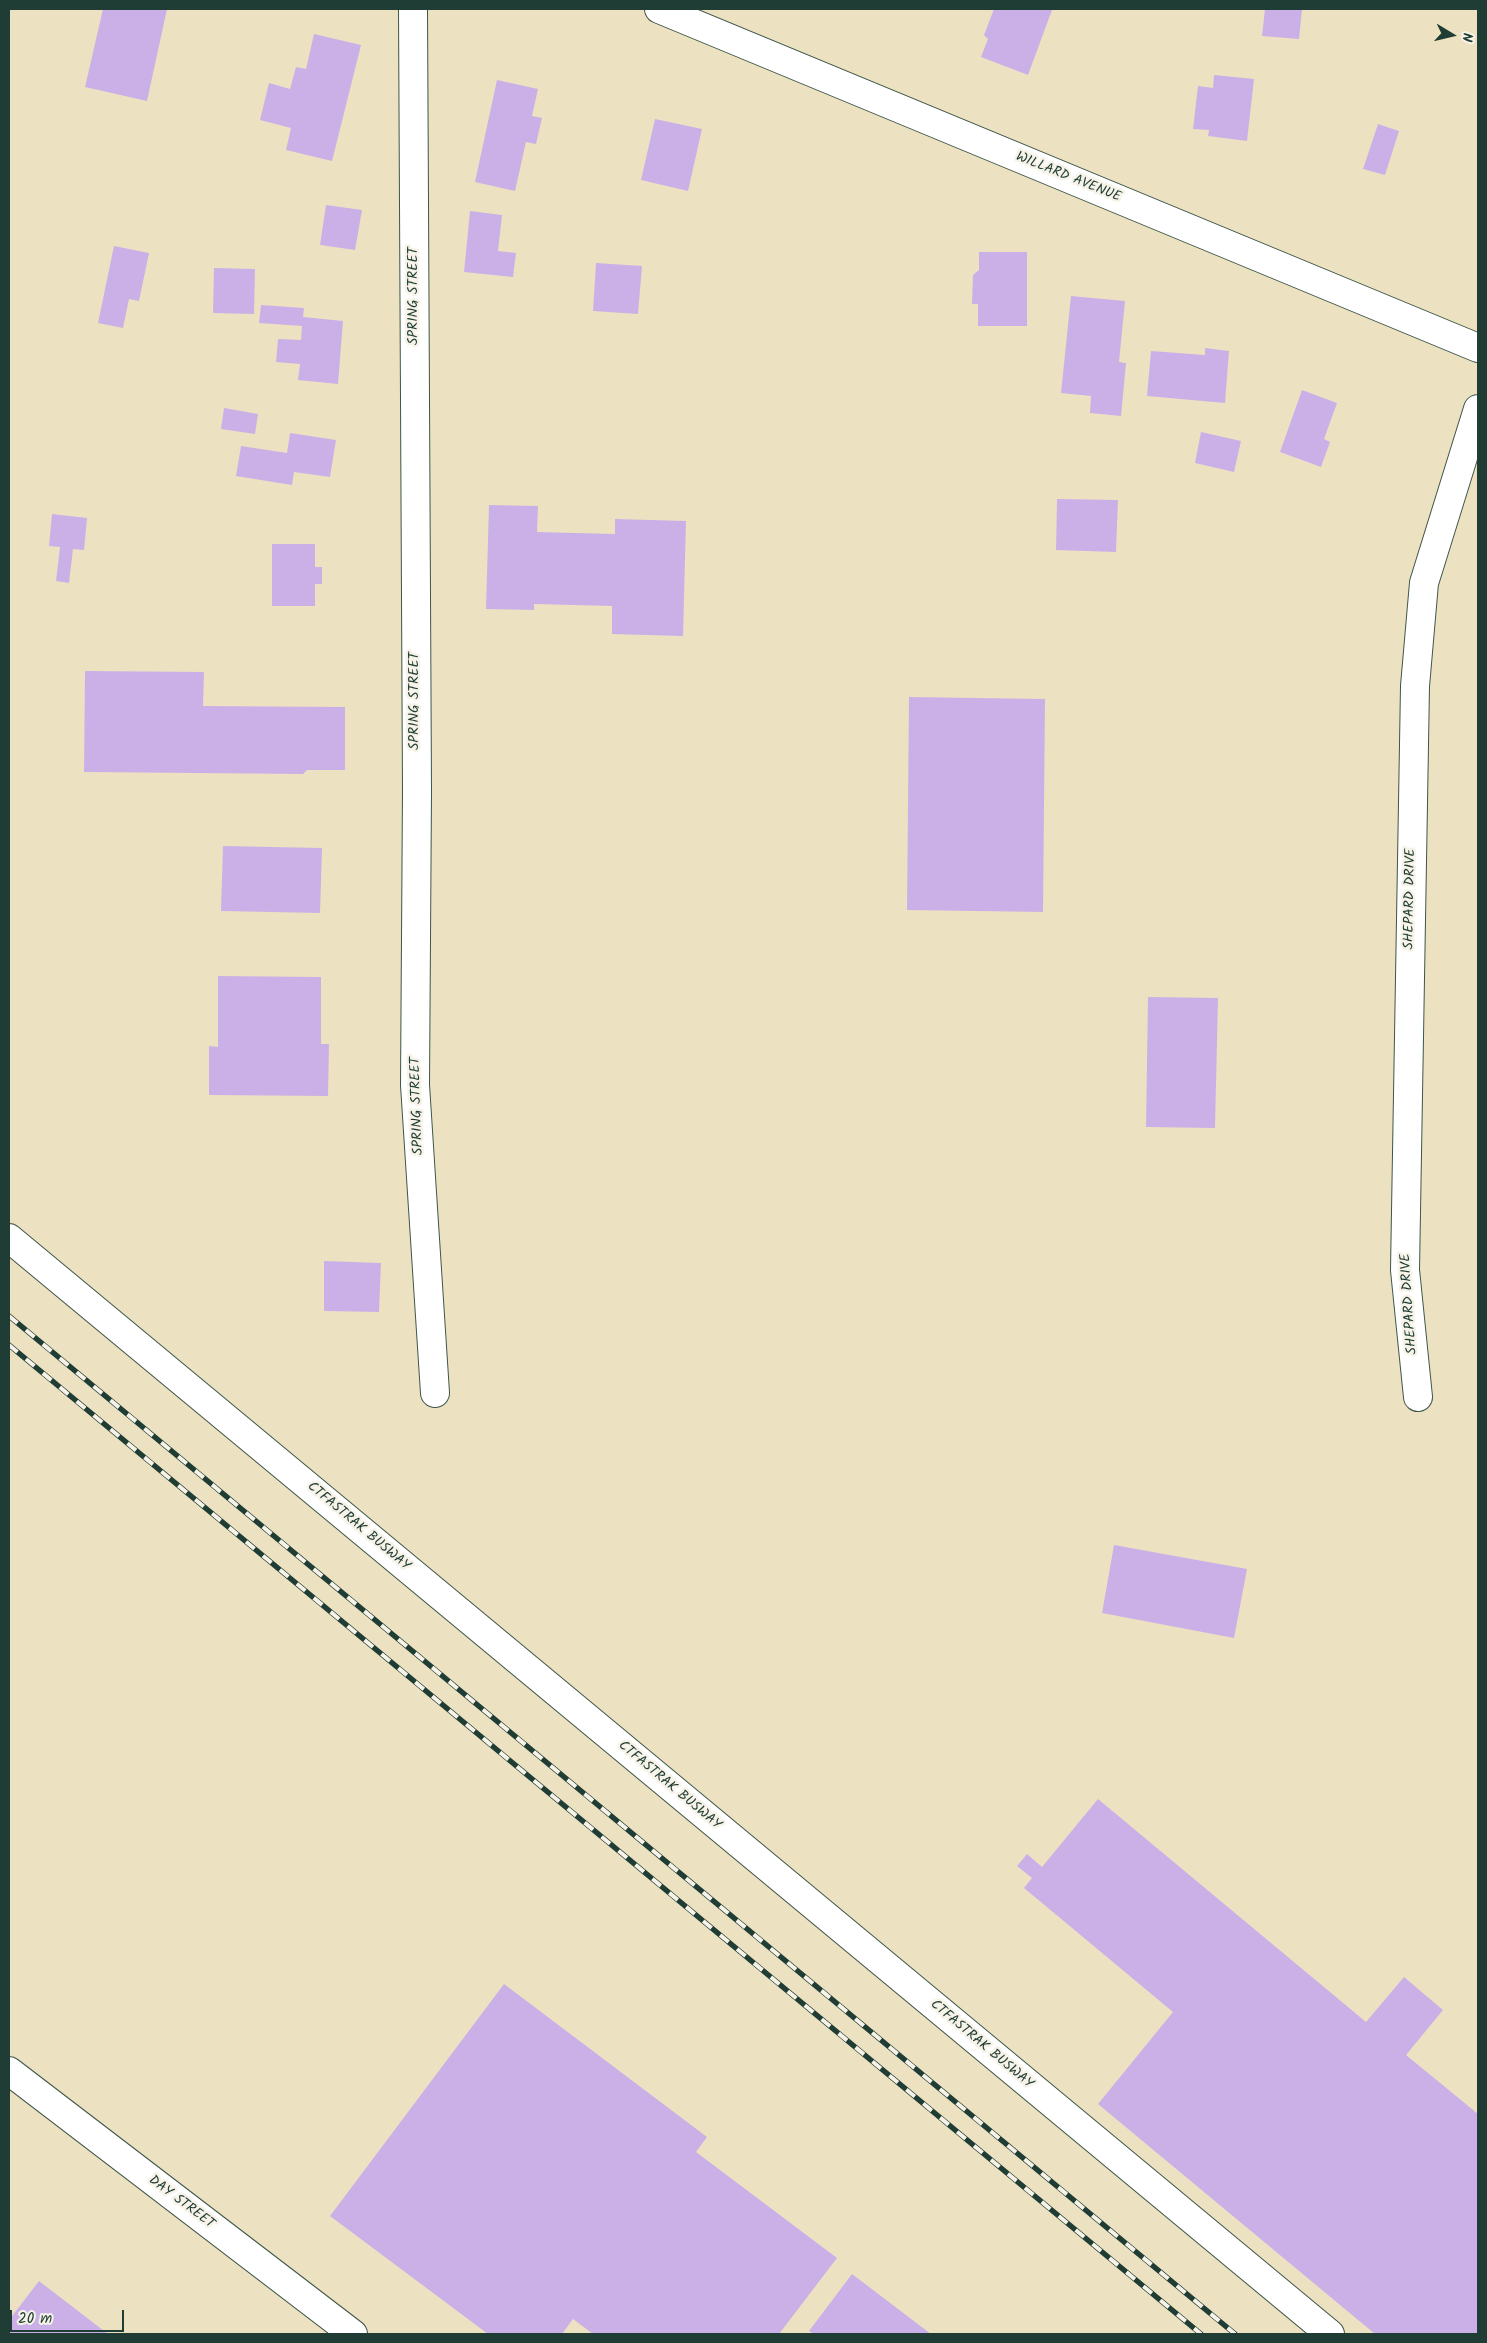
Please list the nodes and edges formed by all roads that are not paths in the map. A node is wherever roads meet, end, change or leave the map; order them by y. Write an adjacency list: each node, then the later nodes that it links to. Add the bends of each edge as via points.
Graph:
1 (413, 9): 6 (street, SPRING STREET, via 417,781 415,1086)
2 (659, 9): 3 (street, WILLARD AVENUE)
3 (1478, 348)
4 (1478, 409): 7 (street, SHEPARD DRIVE, via 1424,583 1415,686 1405,1270)
5 (9, 1238): 10 (street, CTFASTRAK BUSWAY)
6 (435, 1393)
7 (1418, 1396)
8 (9, 2071): 9 (street, DAY STREET)
9 (353, 2334)
10 (1330, 2334)

